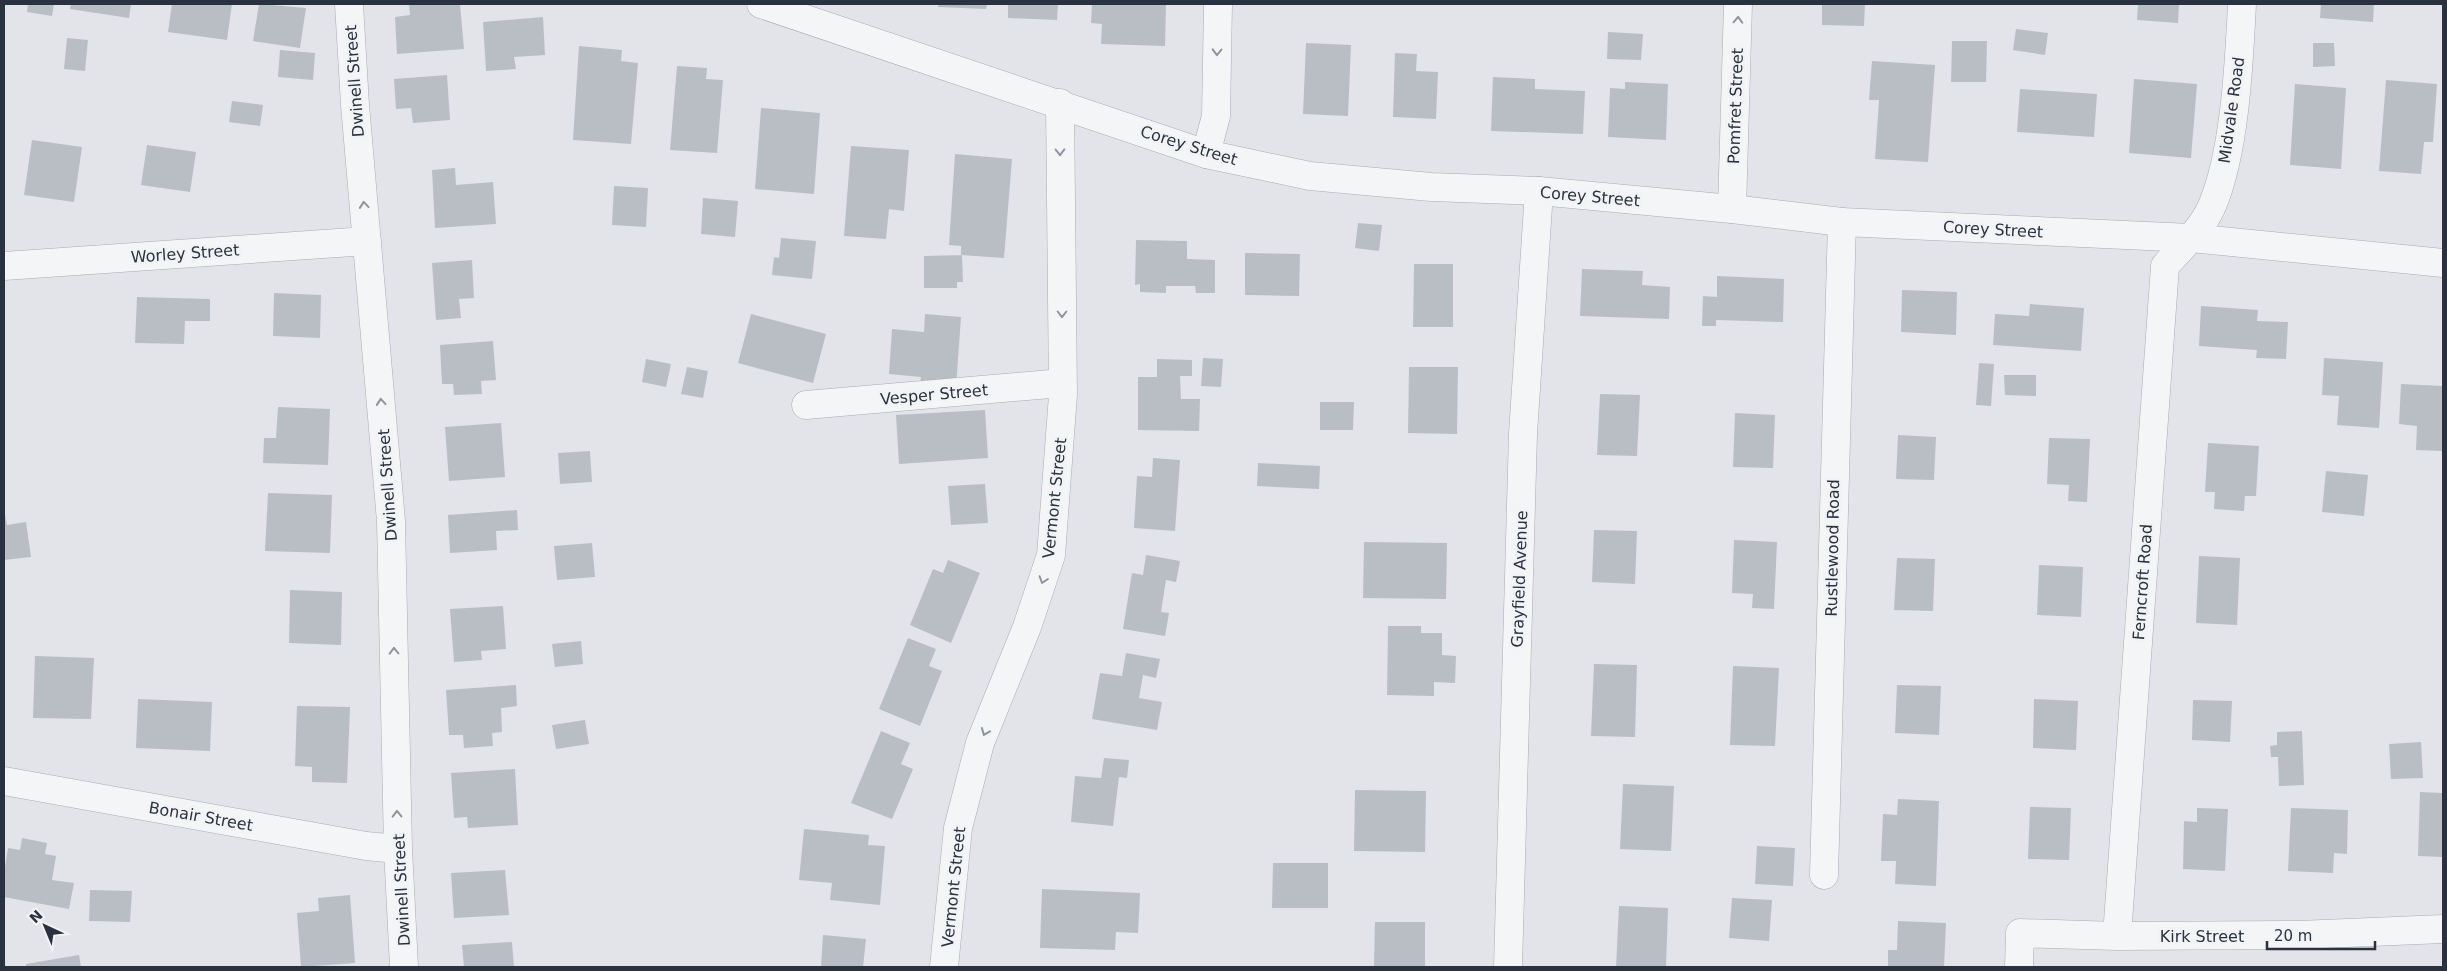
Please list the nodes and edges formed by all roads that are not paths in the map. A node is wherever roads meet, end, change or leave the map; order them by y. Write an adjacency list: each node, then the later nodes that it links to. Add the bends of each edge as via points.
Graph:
1 (349, 4): 12 (street, Dwinell Street, one-way to 1, via 354,104)
2 (760, 4): 6 (street, Corey Street)
3 (1218, 4): 7 (street, one-way to 7, via 1216,116)
4 (1738, 4): 9 (street, Pomfret Street, one-way to 4)
5 (2242, 4): 11 (street, Midvale Road, via 2227,155 2212,208)
6 (1060, 103): 7 (street, Corey Street); 15 (street, Vermont Street, one-way to 15)
7 (1206, 154): 8 (street, Corey Street, via 1310,176 1431,187)
8 (1539, 192): 9 (street, Corey Street); 24 (street, Grayfield Avenue, via 1523,434)
9 (1732, 209): 10 (street, Corey Street)
10 (1842, 222): 11 (street, Corey Street); 19 (street, Rustlewood Road)
11 (2191, 238): 13 (street, Corey Street); 21 (street, Ferncroft Road, via 2165,266)
12 (367, 241): 14 (street, Worley Street); 18 (street, Dwinell Street, one-way to 12, via 392,521)
13 (2443, 262)
14 (4, 266)
15 (1062, 383): 16 (street, Vesper Street); 23 (street, Vermont Street, one-way to 23, via 1051,555 975,762 958,828)
16 (806, 405)
17 (4, 781): 18 (street, Bonair Street)
18 (398, 849): 22 (street, Dwinell Street)
19 (1824, 875)
20 (2443, 928): 21 (street, Kirk Street, via 2299,935)
21 (2117, 936): 25 (street, Kirk Street, via 2020,933)
22 (404, 967)
23 (944, 967)
24 (1508, 967)
25 (2019, 967)

